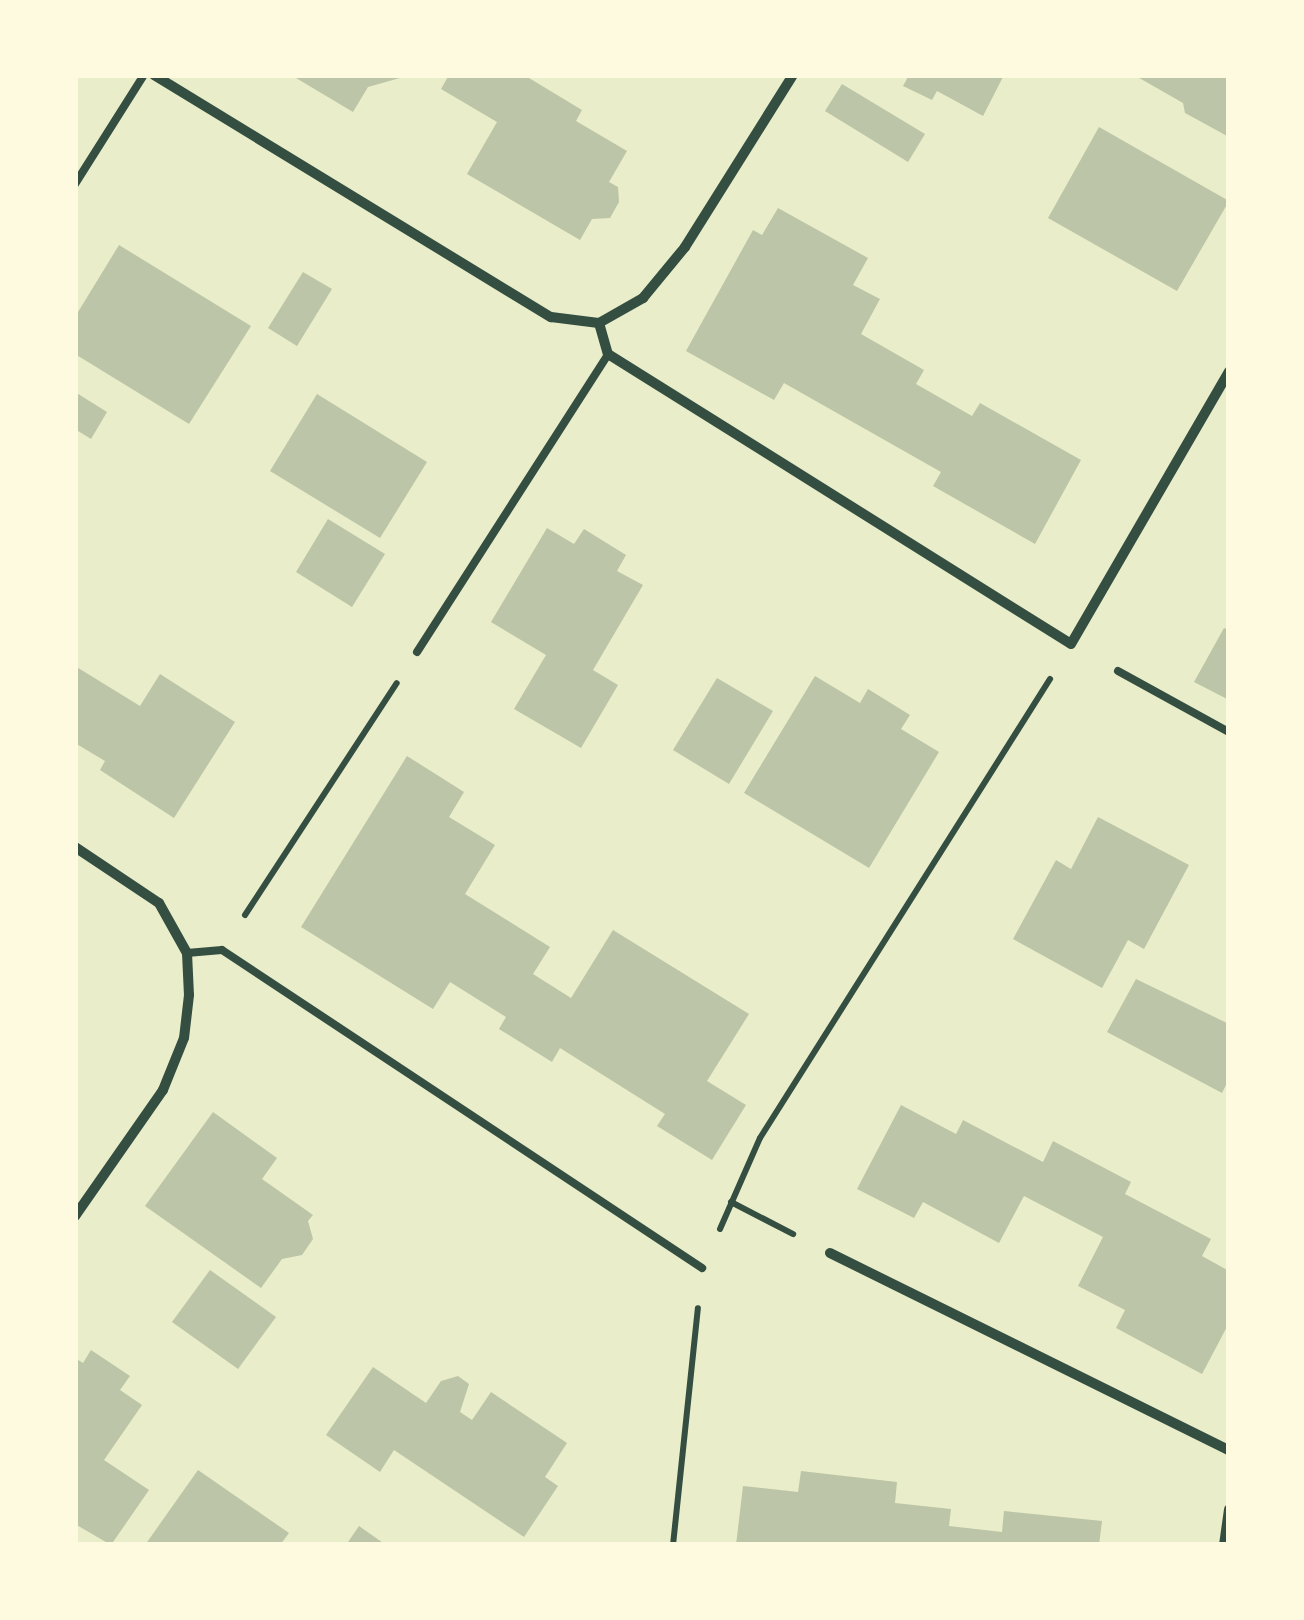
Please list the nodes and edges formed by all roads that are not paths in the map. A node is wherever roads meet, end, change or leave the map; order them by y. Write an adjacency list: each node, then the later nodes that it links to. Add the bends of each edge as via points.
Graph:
1 (144, 75): 4 (lane)
2 (154, 75): 5 (street, via 551,317)
3 (793, 75): 5 (street, via 685,247 643,298)
4 (75, 184)
5 (599, 323): 6 (street)
6 (608, 354): 7 (street, via 1071,644); 8 (lane)
7 (1229, 371)
8 (417, 652)
9 (1118, 671): 10 (lane)
10 (1229, 732)
11 (75, 847): 12 (street, via 158,903)
12 (187, 953): 13 (street, via 184,1038 163,1090); 15 (lane, via 222,950)
13 (75, 1216)
14 (830, 1253): 16 (street)
15 (702, 1268)
16 (1229, 1450)
17 (1229, 1508): 18 (street)
18 (1224, 1545)

